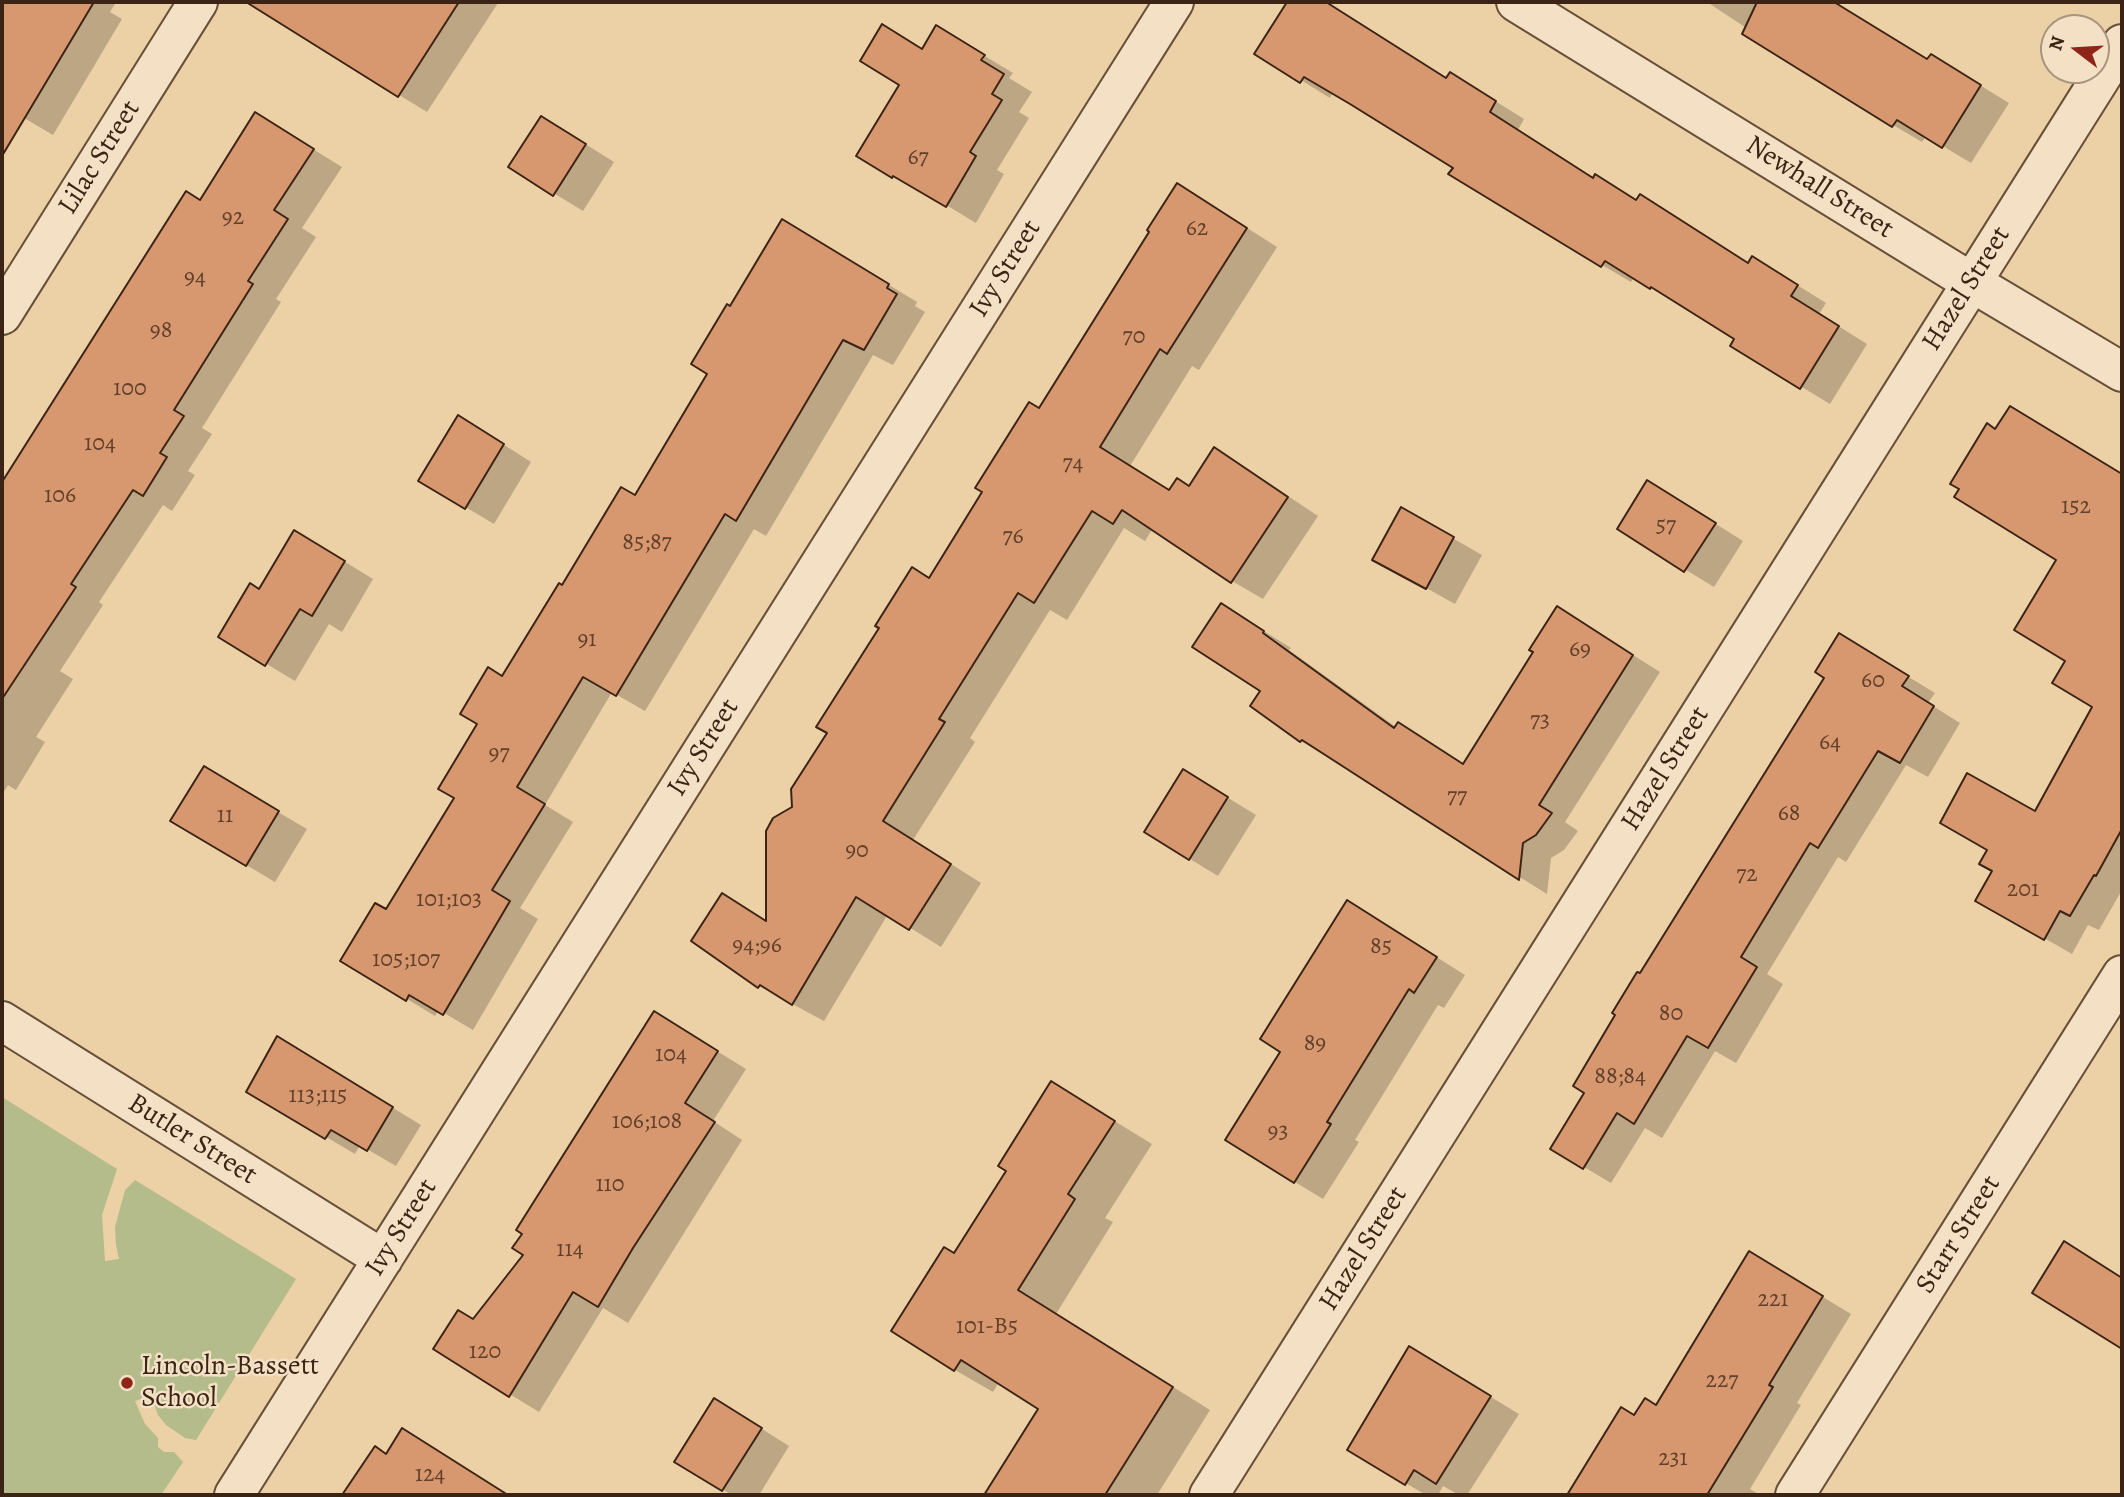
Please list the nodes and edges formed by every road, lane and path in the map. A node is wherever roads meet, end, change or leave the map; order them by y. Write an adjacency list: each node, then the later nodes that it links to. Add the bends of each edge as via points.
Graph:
1 (198, 2): 6 (street, Lilac Street)
2 (1174, 2): 10 (street, Ivy Street)
3 (1516, 2): 5 (street, Newhall Street)
4 (2122, 44): 5 (street, Hazel Street)
5 (1971, 282): 7 (street, Newhall Street); 12 (street, Hazel Street)
6 (2, 315)
7 (2122, 372)
8 (2122, 975): 13 (street, Starr Street)
9 (2, 1021): 10 (street, Butler Street)
10 (383, 1259): 11 (street, Ivy Street)
11 (234, 1495)
12 (1209, 1495)
13 (1795, 1495)

